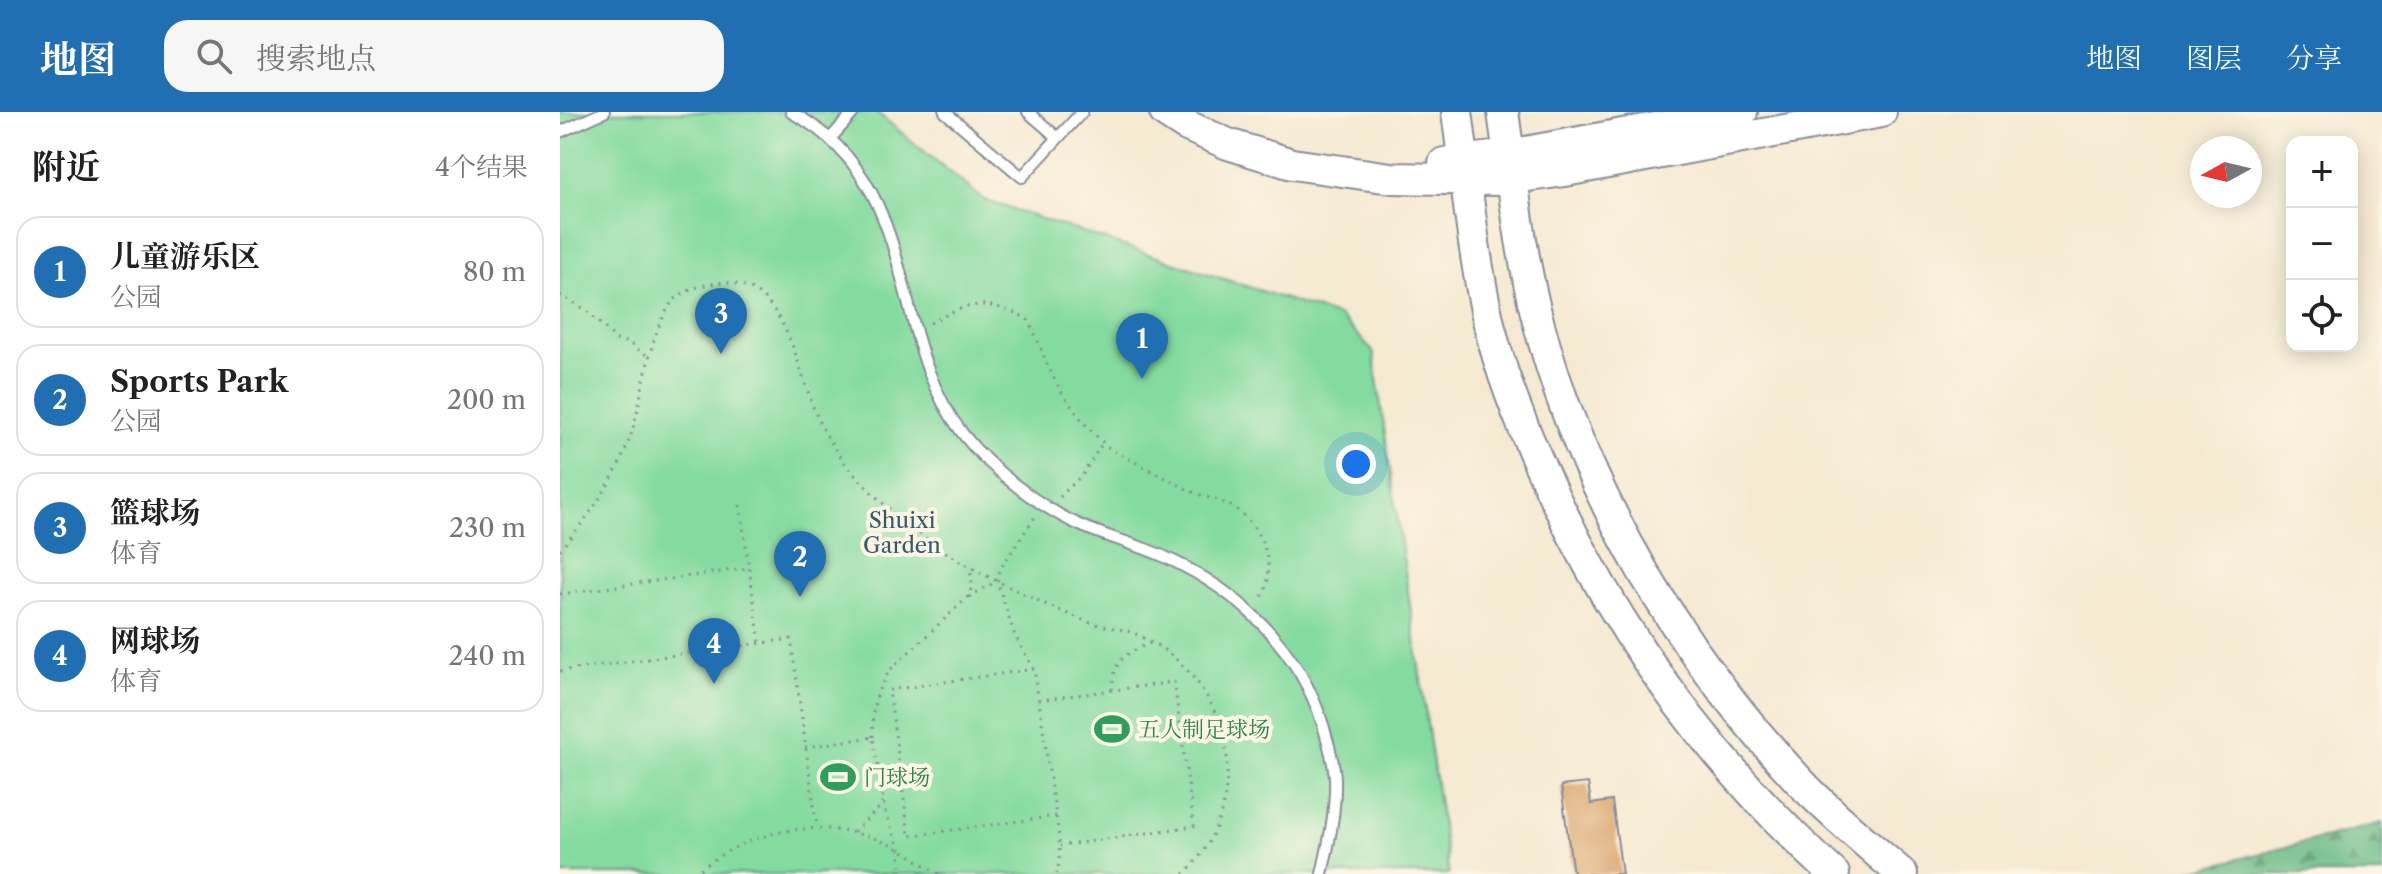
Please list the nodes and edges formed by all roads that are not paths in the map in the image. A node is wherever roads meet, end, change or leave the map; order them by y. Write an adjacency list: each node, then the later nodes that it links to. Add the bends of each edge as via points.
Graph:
1 (604, 112): 13 (lane)
2 (791, 112): 15 (lane)
3 (854, 112): 15 (lane)
4 (945, 112): 14 (lane, via 1022,177)
5 (1028, 112): 14 (lane)
6 (1082, 112): 14 (lane)
7 (1165, 112): 17 (main road, via 1228,144 1292,164 1358,175)
8 (1187, 112): 17 (main road, via 1262,143 1344,160)
9 (1457, 112): 17 (main road)
10 (1503, 112): 18 (main road)
11 (1742, 112): 16 (main road)
12 (1881, 112): 16 (main road)
13 (560, 132)
14 (1058, 138)
15 (830, 139): 21 (lane, via 876,201 941,400 963,434 991,464 1048,507 1081,526 1194,571 1252,612 1304,681 1329,744 1335,777)
16 (1560, 159): 18 (main road); 19 (main road, via 1530,211)
17 (1466, 170): 18 (main road); 20 (main road)
18 (1508, 170): 19 (main road); 20 (main road, via 1487,204)
19 (1525, 256): 23 (main road, via 1556,378 1640,567 1706,670 1753,729 1809,790)
20 (1477, 262): 22 (main road, via 1507,387 1564,521 1609,603 1708,743)
21 (1322, 874)
22 (1834, 874)
23 (1902, 874)

